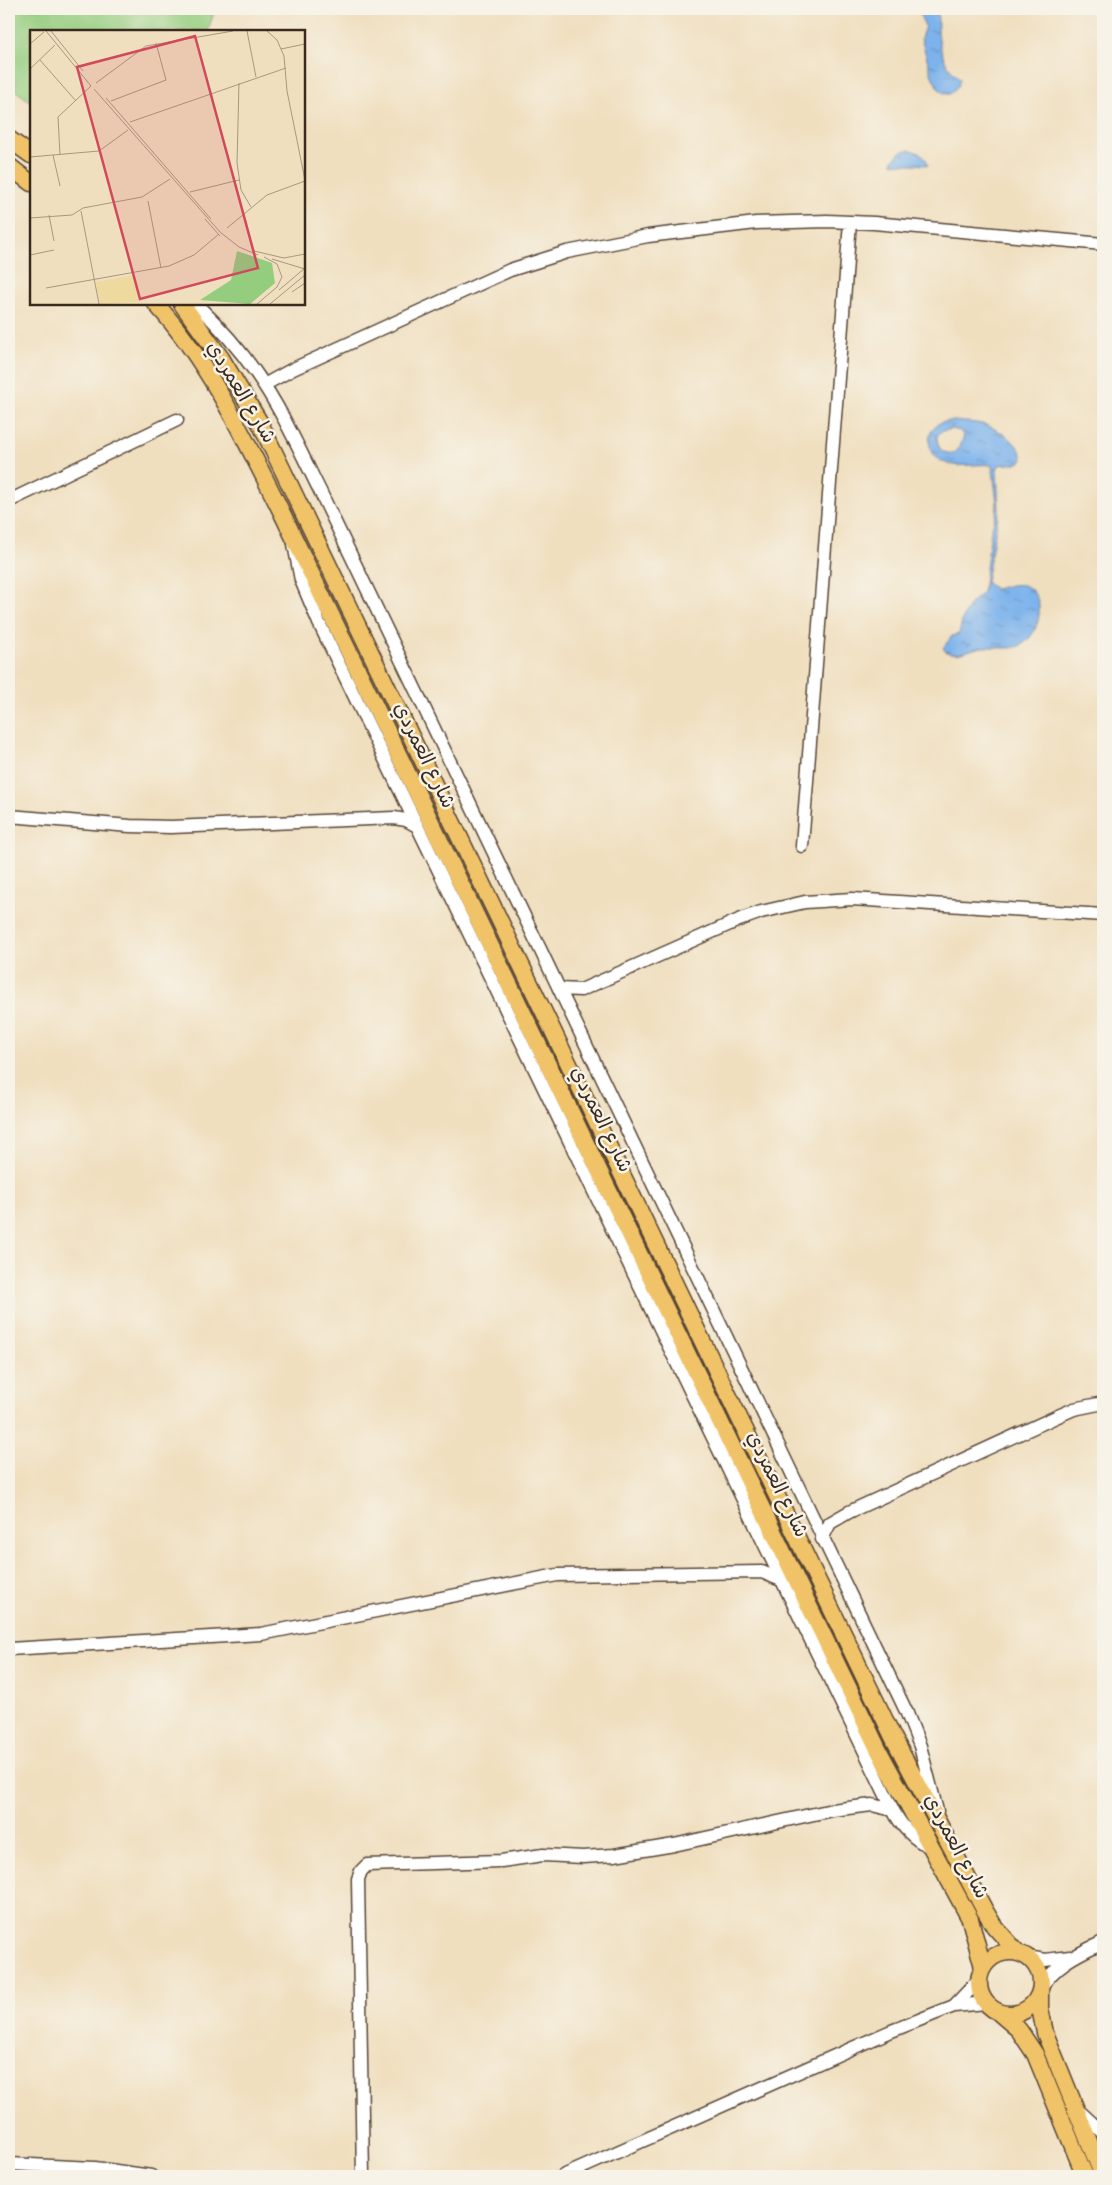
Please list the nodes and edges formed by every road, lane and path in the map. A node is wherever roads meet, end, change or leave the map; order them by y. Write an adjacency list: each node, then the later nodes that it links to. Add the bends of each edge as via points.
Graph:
1 (9, 139): 2 (main road)
2 (30, 154)
3 (9, 166): 4 (main road)
4 (30, 182)
5 (850, 222): 6 (street); 10 (street, via 779,222 690,230 613,242 548,258 482,282); 18 (street)
6 (1103, 244)
7 (157, 305): 13 (main road, شارع العمردي, via 196,357 228,409)
8 (183, 305): 34 (main road, شارع العمردي, via 221,358 263,429 894,1739)
9 (197, 305): 10 (street, via 235,346)
10 (264, 385): 20 (street, via 320,491)
11 (177, 420): 12 (street)
12 (9, 501)
13 (293, 536): 14 (street, via 304,590); 35 (main road, شارع العمردي, via 878,1748)
14 (406, 801): 16 (street); 17 (street)
15 (9, 816): 16 (street, via 170,827)
16 (394, 818): 17 (street)
17 (417, 826): 27 (street)
18 (802, 846)
19 (1103, 915): 21 (street, via 875,899 805,902 739,920)
20 (558, 989): 21 (street); 22 (street)
21 (581, 990): 22 (street)
22 (568, 1010): 24 (street)
23 (1103, 1403): 25 (street, via 1074,1409)
24 (812, 1518): 25 (street); 26 (street)
25 (833, 1520): 26 (street)
26 (822, 1539): 34 (street, via 916,1734)
27 (768, 1550): 28 (street, via 767,1562); 29 (street)
28 (757, 1572): 29 (street, via 772,1574); 30 (street, via 557,1575 272,1633)
29 (781, 1580): 31 (street)
30 (9, 1649)
31 (884, 1790): 32 (street); 33 (street)
32 (872, 1805): 33 (street); 48 (street, via 614,1855 538,1855 490,1861 374,1864 364,1867 358,1879)
33 (894, 1810): 35 (street, via 901,1824 913,1836)
34 (941, 1828): 37 (main road, شارع العمردي, via 994,1926)
35 (933, 1848): 39 (main road, شارع العمردي, via 970,1919)
36 (1103, 1942): 38 (street)
37 (1022, 1955): 38 (street, via 1054,1960); 39 (main road, via 1007,1952 996,1955); 40 (main road, via 1038,1971)
38 (1072, 1957): 40 (street, via 1054,1971)
39 (981, 1974): 41 (street); 42 (main road, via 980,1993)
40 (1040, 1990): 42 (main road, via 1034,2003 1023,2011 1011,2014); 43 (main road, via 1044,2033)
41 (954, 2006): 42 (street); 49 (street, via 802,2069)
42 (992, 2008): 45 (main road, via 1012,2024 1030,2046)
43 (1074, 2106): 44 (street); 52 (main road)
44 (1103, 2133)
45 (1070, 2141): 50 (street); 51 (main road)
46 (9, 2164): 47 (street, via 95,2168)
47 (151, 2176)
48 (363, 2176)
49 (563, 2176)
50 (1076, 2176)
51 (1085, 2176)
52 (1103, 2176)

